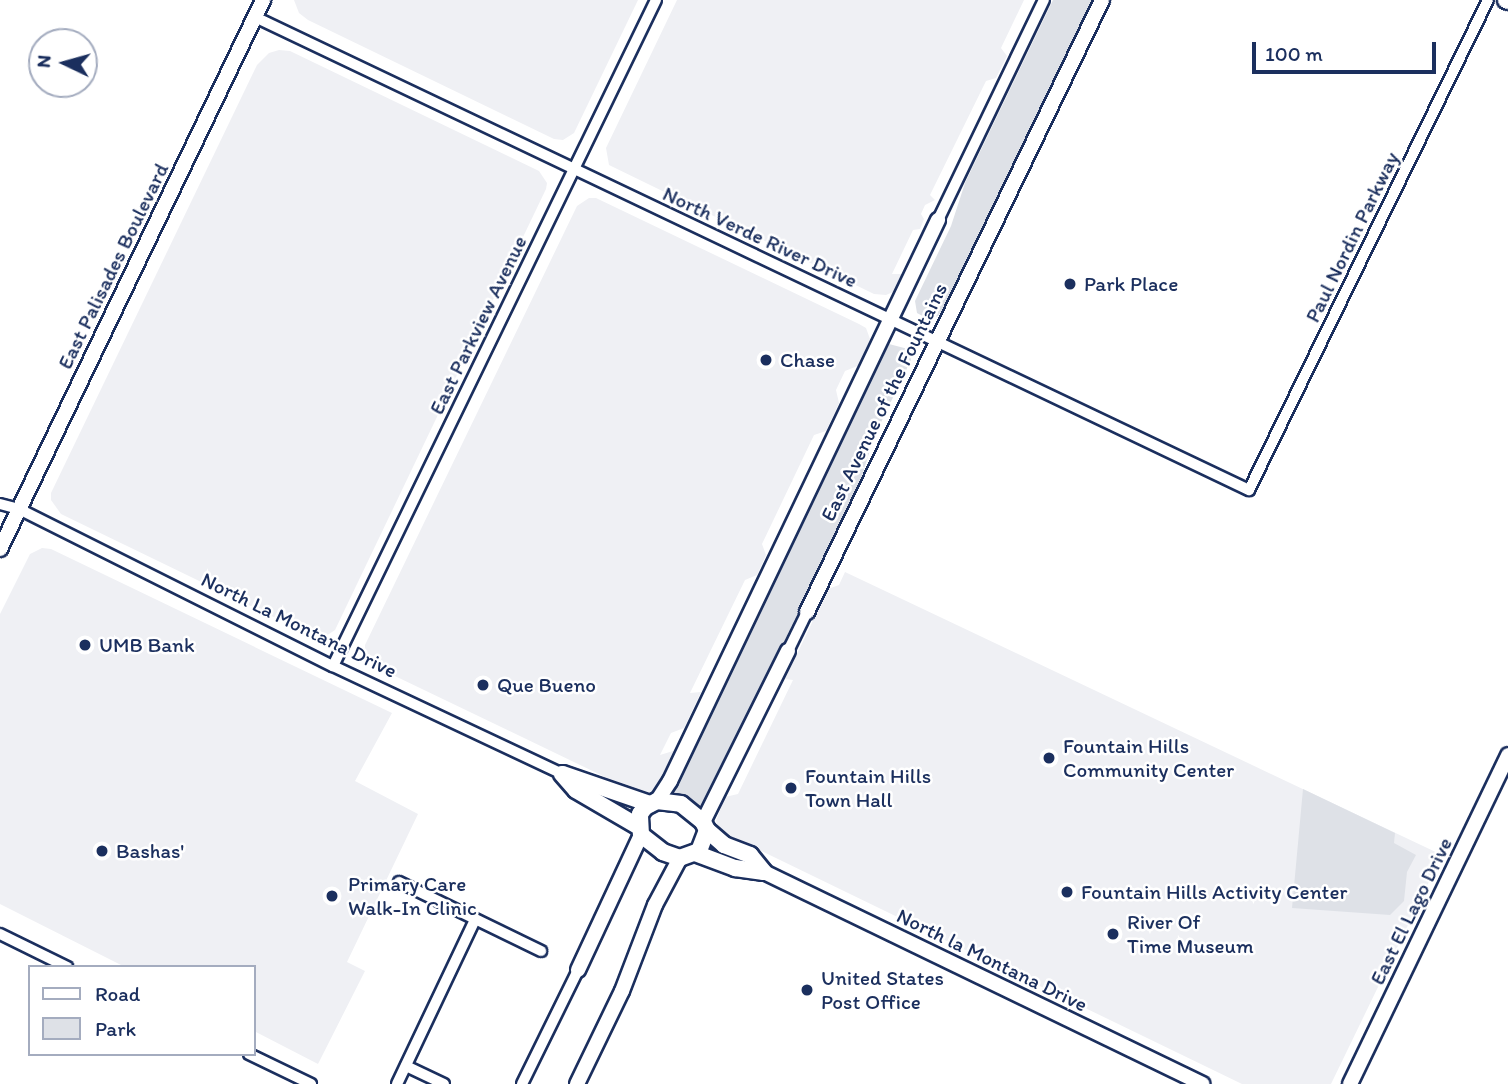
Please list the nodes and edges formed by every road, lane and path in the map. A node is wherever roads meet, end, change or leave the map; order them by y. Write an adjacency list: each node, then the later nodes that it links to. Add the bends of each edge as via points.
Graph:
1 (263, 0): 6 (street, East Palisades Boulevard)
2 (656, 0): 7 (street, East Parkview Avenue)
3 (1044, 0): 8 (street, East Avenue of the Fountains)
4 (1102, 0): 10 (street, East Avenue of the Fountains)
5 (1488, 0): 11 (street, Paul Nordin Parkway)
6 (255, 17): 7 (street, North Verde River Drive); 13 (street, East Palisades Boulevard)
7 (574, 170): 9 (street, North Verde River Drive); 17 (street, East Parkview Avenue)
8 (938, 220): 9 (street, East Avenue of the Fountains)
9 (890, 319): 10 (street, North Verde River Drive); 20 (street, East Avenue of the Fountains, via 670,780)
10 (935, 341): 11 (street, North Verde River Drive); 15 (street, East Avenue of the Fountains)
11 (1249, 490)
12 (0, 504): 13 (street, North La Montana Drive)
13 (19, 509): 14 (street, East Palisades Boulevard); 17 (street, North La Montana Drive)
14 (0, 549)
15 (807, 612): 16 (street, East Avenue of the Fountains)
16 (788, 651): 21 (street, East Avenue of the Fountains)
17 (333, 666): 19 (street, North La Montana Drive)
18 (1508, 755): 40 (street, East El Lago Drive)
19 (562, 774): 20 (main road, North La Montana Drive); 22 (main road, North La Montana Drive, via 576,790)
20 (653, 803): 21 (main road, via 681,804); 22 (main road, via 640,814)
21 (705, 826): 23 (main road, via 705,843); 24 (main road, via 724,845 750,855)
22 (640, 831): 23 (main road, via 663,852); 30 (street)
23 (687, 856): 24 (main road); 38 (street, via 655,905 622,991)
24 (764, 872): 39 (street, North la Montana Drive)
25 (399, 883): 26 (street)
26 (475, 920): 28 (street); 32 (street)
27 (0, 934): 29 (street)
28 (541, 951)
29 (63, 965)
30 (578, 970): 37 (street)
31 (253, 1056): 34 (street)
32 (406, 1066): 33 (street); 36 (street)
33 (398, 1081): 35 (street)
34 (311, 1084)
35 (411, 1084)
36 (443, 1084)
37 (522, 1084)
38 (577, 1084)
39 (1202, 1084)
40 (1350, 1084)

